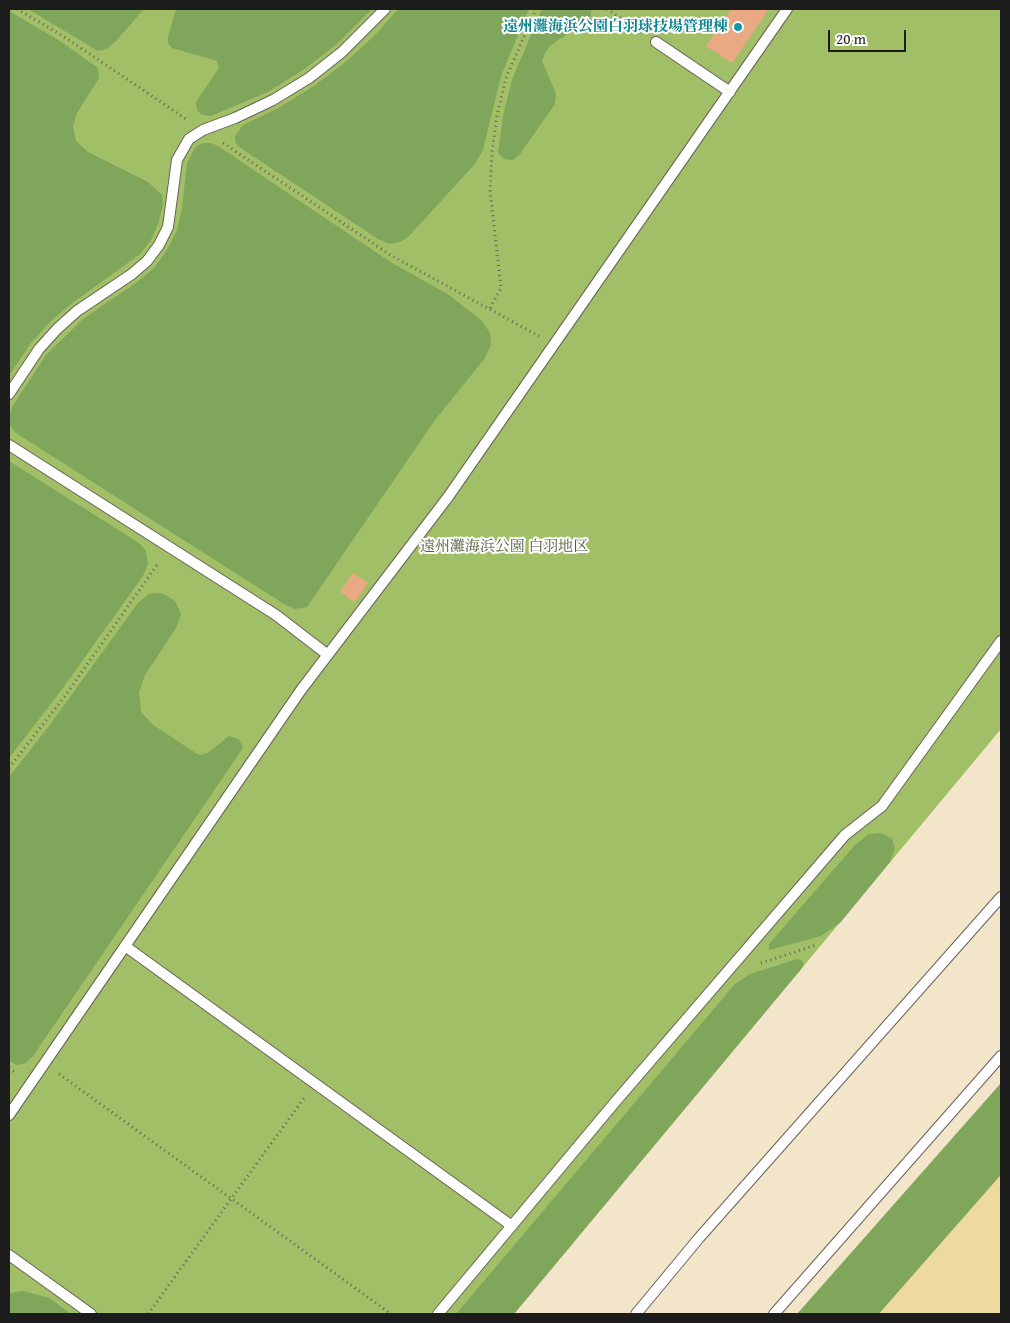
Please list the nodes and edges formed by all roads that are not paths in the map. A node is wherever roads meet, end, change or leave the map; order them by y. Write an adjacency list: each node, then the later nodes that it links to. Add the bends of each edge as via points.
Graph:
1 (385, 9): 5 (lane, via 342,52 309,78 265,104 189,139 177,160 168,227 160,245 132,274 77,311 57,329 39,349)
2 (787, 9): 4 (lane)
3 (656, 42): 4 (lane)
4 (730, 92): 8 (lane, via 448,497)
5 (9, 394)
6 (9, 445): 8 (lane, via 276,615)
7 (1001, 641): 13 (lane, via 882,806 845,834)
8 (328, 655): 10 (lane)
9 (1001, 897): 17 (lane)
10 (125, 946): 12 (lane); 13 (lane)
11 (1001, 1056): 18 (lane)
12 (9, 1115)
13 (512, 1226): 16 (lane)
14 (9, 1255): 15 (lane)
15 (91, 1314)
16 (438, 1314)
17 (636, 1314)
18 (774, 1314)

